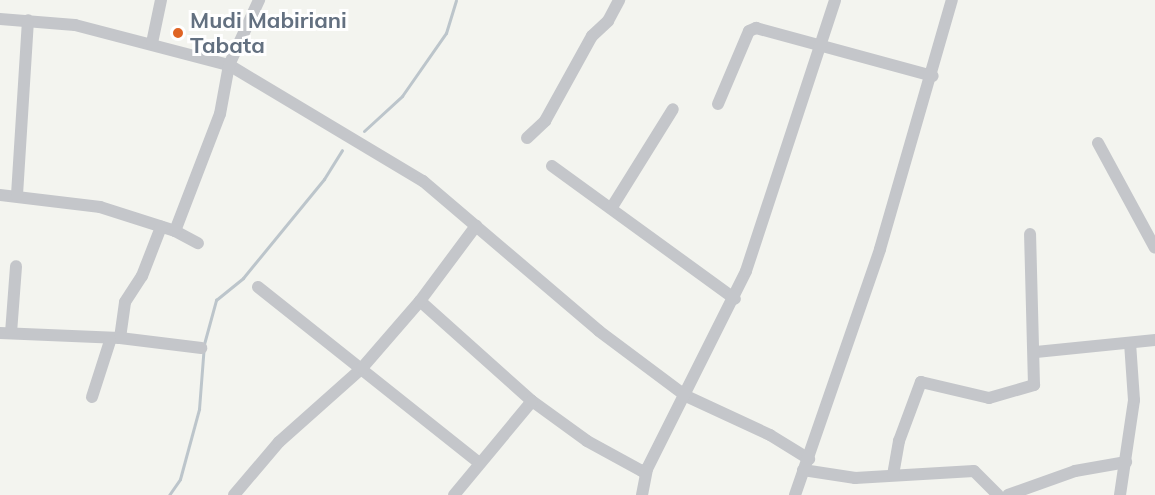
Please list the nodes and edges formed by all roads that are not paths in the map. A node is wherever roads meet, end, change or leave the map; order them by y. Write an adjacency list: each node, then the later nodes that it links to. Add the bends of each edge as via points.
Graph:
1 (161, 0): 8 (street)
2 (259, 0): 10 (street)
3 (619, 0): 14 (street, via 608,21 592,36 545,121)
4 (835, 0): 9 (street)
5 (952, 0): 11 (street)
6 (0, 19): 7 (street)
7 (28, 20): 8 (street, via 75,25); 18 (street)
8 (152, 44): 10 (street)
9 (822, 49): 11 (street); 12 (street, via 751,29); 28 (street)
10 (229, 65): 20 (street, via 392,159); 22 (street, via 220,114)
11 (933, 76): 42 (street, via 880,249)
12 (718, 104)
13 (673, 109): 19 (street)
14 (528, 138)
15 (1098, 143): 25 (street)
16 (552, 166): 19 (street)
17 (0, 195): 18 (street)
18 (17, 195): 21 (street, via 100,207)
19 (612, 207): 28 (street, via 678,261)
20 (476, 226): 29 (street); 37 (street, via 599,331)
21 (161, 227): 22 (street); 31 (street, via 142,276 125,302)
22 (175, 231): 24 (street)
23 (1030, 234): 35 (street, via 1031,320)
24 (198, 243)
25 (1155, 248)
26 (16, 266): 30 (street)
27 (258, 287): 36 (street)
28 (735, 299): 37 (street)
29 (420, 301): 36 (street); 39 (street)
30 (5, 333): 31 (street)
31 (115, 339): 34 (street); 38 (street)
32 (1155, 340): 33 (street)
33 (1130, 343): 35 (street); 40 (street, via 1134,400)
34 (201, 348)
35 (1036, 352): 44 (street, via 1034,385 1015,393 981,398 921,382 899,441)
36 (362, 368): 41 (street); 46 (street, via 279,442)
37 (686, 396): 42 (street, via 770,435); 43 (street)
38 (92, 397)
39 (532, 401): 41 (street); 43 (street, via 605,452 642,471)
40 (1126, 462): 50 (street, via 1075,471); 51 (street)
41 (479, 463): 45 (street)
42 (806, 464): 44 (street, via 826,476); 48 (street)
43 (647, 469): 47 (street)
44 (893, 475): 49 (street, via 974,471)
45 (458, 494)
46 (234, 495)
47 (642, 495)
48 (795, 495)
49 (998, 495)
50 (1008, 495)
51 (1120, 495)

